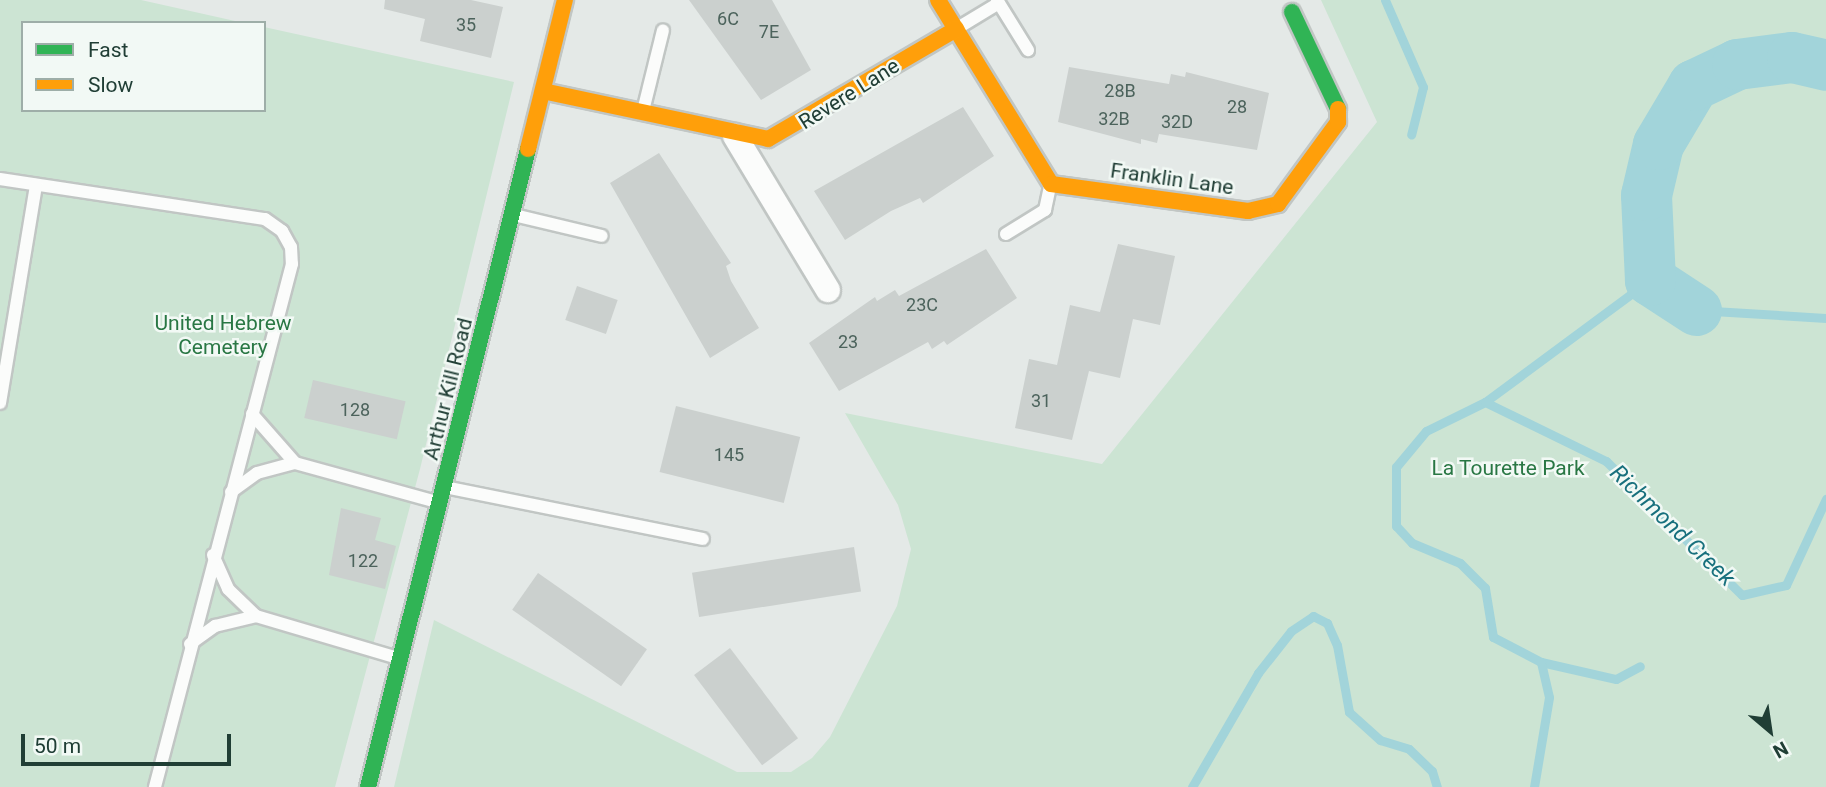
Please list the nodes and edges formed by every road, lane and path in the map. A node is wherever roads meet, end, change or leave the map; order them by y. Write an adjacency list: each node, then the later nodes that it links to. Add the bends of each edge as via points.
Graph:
1 (565, 0): 8 (street, Arthur Kill Road)
2 (938, 0): 5 (street)
3 (998, 1): 5 (lane); 7 (lane)
4 (1292, 12): 12 (street, Franklin Lane, via 1340,112 1332,134 1278,204 1248,211)
5 (956, 29): 10 (street, Revere Lane, via 787,132 768,139); 12 (street)
6 (663, 30): 9 (lane)
7 (1028, 50)
8 (543, 91): 9 (street, Revere Lane); 14 (street, Arthur Kill Road)
9 (642, 114): 10 (street, Revere Lane)
10 (735, 136): 17 (street)
11 (0, 179): 13 (lane)
12 (1051, 184): 15 (lane, via 1045,210)
13 (36, 185): 18 (lane); 19 (lane, via 265,219 282,231 292,264)
14 (514, 214): 16 (lane); 21 (street, Arthur Kill Road)
15 (1006, 234)
16 (602, 236)
17 (828, 290)
18 (0, 403)
19 (252, 414): 20 (lane); 22 (lane)
20 (295, 463): 22 (lane, via 257,473); 23 (lane)
21 (445, 486): 23 (street, Arthur Kill Road); 24 (lane)
22 (231, 492): 25 (lane)
23 (441, 503): 28 (street, Arthur Kill Road)
24 (703, 540)
25 (213, 555): 26 (lane, via 228,589); 27 (lane)
26 (256, 615): 27 (lane, via 215,626); 28 (lane)
27 (190, 644): 29 (lane)
28 (402, 660): 30 (street, Arthur Kill Road)
29 (155, 787)
30 (368, 787)

